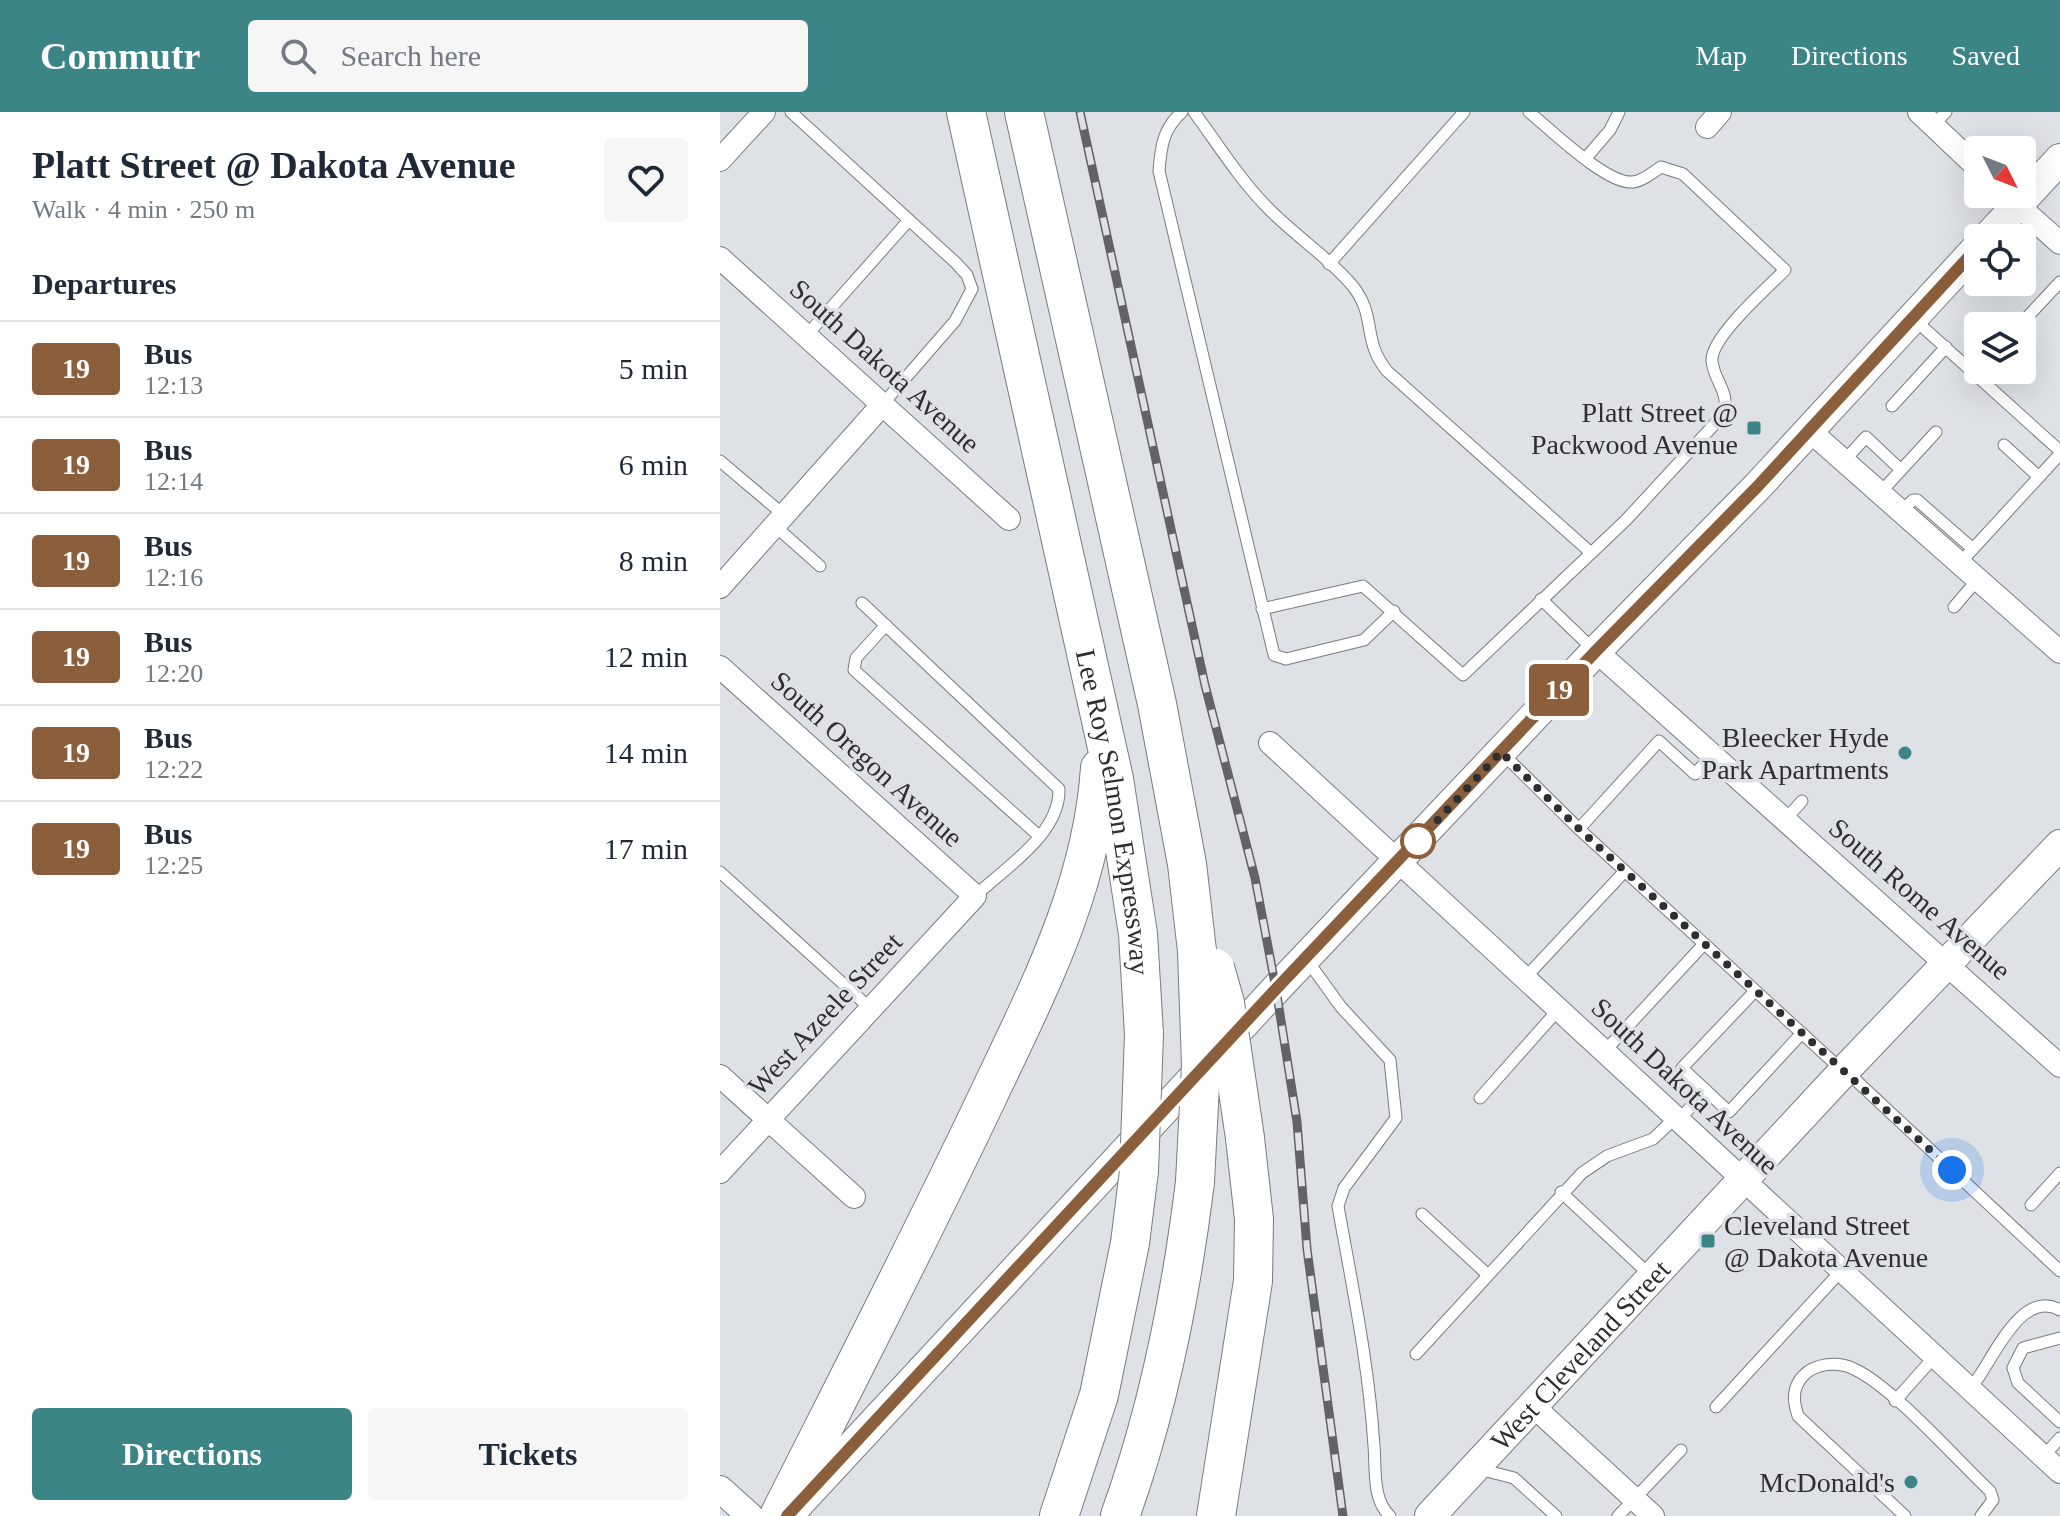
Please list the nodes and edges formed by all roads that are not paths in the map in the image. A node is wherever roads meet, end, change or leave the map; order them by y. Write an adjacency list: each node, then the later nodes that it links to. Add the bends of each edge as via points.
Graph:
1 (764, 112): 14 (street)
2 (791, 112): 17 (lane)
3 (966, 112): 56 (highway, Lee Roy Selmon Expressway)
4 (1024, 112): 69 (highway, Lee Roy Selmon Expressway, via 1157,704)
5 (1182, 112): 50 (lane, via 1169,124 1161,143 1159,171)
6 (1194, 112): 21 (lane, via 1264,205)
7 (1464, 112): 21 (lane)
8 (1529, 112): 12 (lane)
9 (1619, 112): 12 (lane)
10 (1933, 116): 11 (street)
11 (1964, 152)
12 (1586, 158): 42 (lane, via 1620,180 1633,182 1661,167 1683,174 1785,270 1715,347 1713,367 1726,399 1719,422)
13 (2060, 159): 15 (main road)
14 (720, 160)
15 (2036, 179)
16 (2020, 208): 18 (street)
17 (909, 220): 25 (lane); 29 (lane, via 967,275 972,289 955,321)
18 (2060, 243)
19 (720, 258): 25 (street, South Dakota Avenue)
20 (1964, 262): 24 (main road)
21 (1329, 264): 42 (lane, via 1364,302 1374,356 1387,371)
22 (2060, 282): 23 (lane)
23 (2032, 312)
24 (1912, 318): 26 (lane); 31 (main road)
25 (806, 336): 29 (street, South Dakota Avenue)
26 (1946, 347): 27 (lane); 30 (lane)
27 (1964, 362)
28 (1989, 384): 34 (lane)
29 (882, 405): 40 (street, South Dakota Avenue); 41 (street)
30 (1892, 406)
31 (1810, 431): 36 (street); 53 (main road)
32 (1936, 432): 37 (lane)
33 (2004, 445): 38 (lane)
34 (2060, 453): 38 (lane)
35 (720, 461): 41 (lane)
36 (1844, 461): 37 (lane, via 1866,437); 39 (street)
37 (1901, 470): 39 (lane)
38 (2039, 477): 43 (lane)
39 (1880, 493): 43 (street)
40 (1009, 519)
41 (779, 520): 44 (lane); 46 (street)
42 (1590, 552): 47 (lane)
43 (1967, 556): 45 (street)
44 (820, 566)
45 (1978, 579): 49 (lane); 54 (street)
46 (720, 587)
47 (1541, 599): 51 (lane, via 1463,675); 53 (lane)
48 (862, 603): 52 (lane)
49 (1954, 607)
50 (1262, 609): 51 (lane, via 1356,585 1369,589); 51 (lane, via 1274,655 1286,659 1364,640)
51 (1394, 611)
52 (886, 625): 63 (lane, via 1055,782 1057,809); 63 (lane, via 856,658 854,670)
53 (1596, 651): 58 (main road); 59 (street, South Rome Avenue)
54 (2060, 652)
55 (720, 667): 68 (street, South Oregon Avenue)
56 (1103, 730): 113 (highway, via 1089,843 1058,946); 115 (highway, Lee Roy Selmon Expressway, bridge, via 1133,890 1144,1034 1139,1171 1099,1395)
57 (1270, 743): 65 (street, South Dakota Avenue)
58 (1501, 752): 62 (lane); 65 (main road)
59 (1712, 755): 61 (street, South Rome Avenue); 62 (lane, via 1695,774 1659,741)
60 (1802, 801): 61 (lane)
61 (1785, 820): 72 (street, South Rome Avenue)
62 (1579, 829): 66 (lane)
63 (1039, 836): 68 (lane)
64 (2058, 851): 72 (main road, West Cleveland Street)
65 (1398, 862): 71 (main road); 73 (street, South Dakota Avenue)
66 (1625, 871): 70 (lane); 73 (lane)
67 (720, 872): 75 (lane)
68 (975, 896): 75 (street, West Azeele Street)
69 (1199, 936): 116 (highway, Lee Roy Selmon Expressway, bridge, via 1201,1065 1195,1182 1168,1350); 117 (highway, bridge, via 1225,1003 1254,1219 1253,1281)
70 (1704, 944): 74 (lane); 78 (lane)
71 (1305, 959): 114 (main road); 118 (lane, via 1390,1060 1396,1118 1344,1188 1338,1206 1370,1391 1377,1489 1382,1509)
72 (1945, 963): 79 (street, South Rome Avenue); 80 (main road, West Cleveland Street)
73 (1524, 979): 76 (street, South Dakota Avenue)
74 (1755, 991): 77 (lane); 82 (lane, via 1682,1068)
75 (871, 1009): 84 (street, West Azeele Street)
76 (1558, 1010): 78 (street, South Dakota Avenue); 83 (lane)
77 (1802, 1033): 80 (lane); 82 (lane, via 1729,1112)
78 (1604, 1052): 85 (street, South Dakota Avenue)
79 (2057, 1057)
80 (1844, 1071): 88 (main road, West Cleveland Street); 94 (lane)
81 (720, 1076): 84 (street)
82 (1706, 1090): 85 (lane)
83 (1480, 1098)
84 (768, 1120): 86 (street, West Azeele Street); 90 (street)
85 (1676, 1120): 88 (street, South Dakota Avenue); 89 (lane, via 1653,1139 1607,1156)
86 (720, 1172)
87 (2060, 1173): 91 (lane)
88 (1743, 1181): 93 (street, South Dakota Avenue); 96 (main road, West Cleveland Street)
89 (1561, 1192): 95 (lane); 96 (lane)
90 (854, 1197)
91 (2031, 1205)
92 (1422, 1214): 95 (lane)
93 (1841, 1271): 100 (street, South Dakota Avenue); 104 (lane)
94 (2060, 1271)
95 (1488, 1275): 99 (lane)
96 (1652, 1278): 103 (main road, West Cleveland Street)
97 (2060, 1310): 101 (lane, via 2032,1308 1993,1349)
98 (2060, 1338): 105 (lane, via 2023,1348 2013,1368 2018,1383)
99 (1416, 1354)
100 (1935, 1356): 101 (street, South Dakota Avenue); 102 (lane)
101 (1970, 1389): 108 (street, South Dakota Avenue)
102 (1895, 1401): 123 (lane, via 1873,1380 1839,1363 1811,1369 1796,1386 1793,1401 1798,1416); 124 (lane, via 1990,1491 1993,1500)
103 (1532, 1405): 109 (main road, West Cleveland Street); 111 (street)
104 (1716, 1407)
105 (2060, 1422)
106 (2060, 1438): 108 (lane)
107 (1681, 1450): 111 (lane)
108 (2052, 1464)
109 (1474, 1468): 119 (main road, West Cleveland Street); 120 (lane, via 1514,1478)
110 (723, 1499): 112 (street)
111 (1634, 1499): 121 (lane); 122 (street)
112 (750, 1516)
113 (779, 1516)
114 (787, 1516)
115 (1059, 1516)
116 (1120, 1516)
117 (1216, 1516)
118 (1390, 1516)
119 (1430, 1516)
120 (1556, 1516)
121 (1618, 1516)
122 (1653, 1516)
123 (1905, 1516)
124 (1981, 1516)

